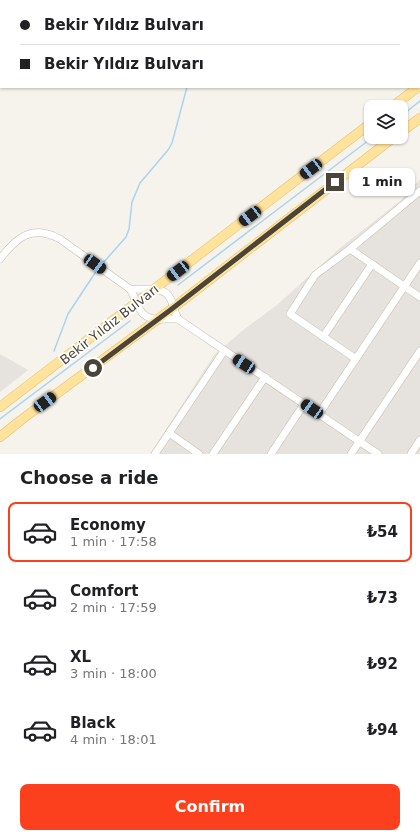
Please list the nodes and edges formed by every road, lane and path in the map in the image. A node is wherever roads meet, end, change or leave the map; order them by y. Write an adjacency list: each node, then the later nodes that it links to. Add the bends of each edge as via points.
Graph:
1 (416, 88): 2 (main road)
2 (401, 100)
3 (420, 118): 4 (main road)
4 (408, 127)
5 (364, 128): 14 (main road, Bekir Yıldız Bulvarı)
6 (385, 144): 17 (main road, Bekir Yıldız Bulvarı)
7 (420, 192): 8 (street)
8 (350, 249): 11 (street); 20 (street, via 316,275 290,314)
9 (0, 259): 13 (street, via 22,237 29,233 42,232 60,239)
10 (420, 263): 12 (street)
11 (372, 264): 12 (street); 20 (street)
12 (405, 286): 15 (street); 23 (street)
13 (130, 289): 14 (street); 16 (street)
14 (154, 290): 16 (main road, Bekir Yıldız Bulvarı); 17 (street, via 166,292)
15 (420, 297)
16 (136, 303): 18 (street, via 145,316); 26 (main road, Bekir Yıldız Bulvarı)
17 (173, 308): 18 (main road, Bekir Yıldız Bulvarı); 19 (street)
18 (157, 319): 19 (street); 29 (main road, Bekir Yıldız Bulvarı)
19 (178, 319): 21 (street)
20 (323, 337): 23 (street)
21 (224, 351): 24 (street); 28 (street)
22 (420, 351): 31 (street)
23 (356, 359): 27 (street)
24 (265, 377): 25 (street); 34 (street)
25 (304, 404): 27 (street); 35 (street)
26 (0, 407)
27 (319, 414): 31 (street)
28 (169, 434): 32 (street); 33 (street)
29 (0, 437)
30 (420, 440): 38 (street)
31 (359, 441): 36 (street); 37 (street)
32 (155, 454)
33 (199, 454)
34 (213, 454)
35 (271, 454)
36 (351, 454)
37 (378, 454)
38 (410, 454)

